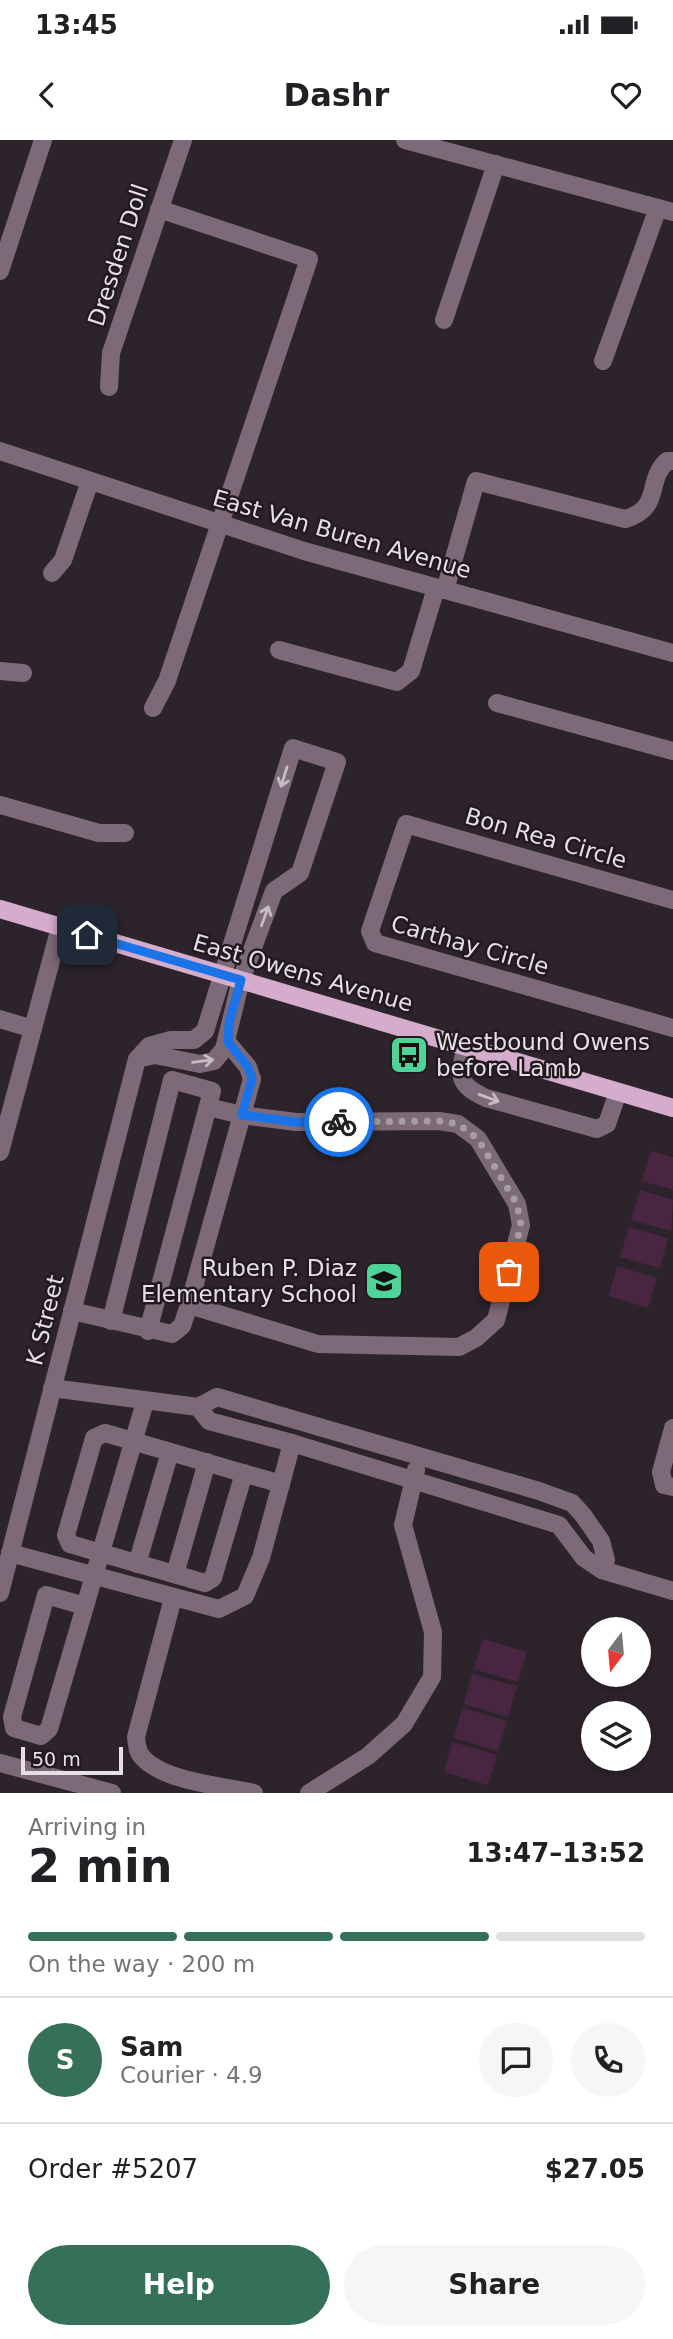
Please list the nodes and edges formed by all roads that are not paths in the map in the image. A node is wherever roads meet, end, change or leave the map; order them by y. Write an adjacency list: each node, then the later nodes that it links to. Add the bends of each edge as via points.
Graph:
1 (43, 140): 7 (street)
2 (183, 140): 5 (street, Dresden Doll)
3 (416, 141): 4 (street)
4 (496, 164): 6 (street); 8 (street)
5 (159, 209): 10 (street, Dresden Doll, via 111,353); 14 (street, via 309,259)
6 (665, 210): 9 (street)
7 (0, 271)
8 (444, 320)
9 (603, 361)
10 (109, 387)
11 (0, 451): 13 (street, East Van Buren Avenue)
12 (673, 461): 16 (street, via 660,467 650,501 640,514 625,519 475,481)
13 (90, 481): 14 (street, East Van Buren Avenue); 15 (street, via 63,560)
14 (220, 525): 16 (street, East Van Buren Avenue); 22 (street, via 167,681)
15 (52, 573)
16 (440, 589): 17 (street, via 411,671 397,682); 18 (street, East Van Buren Avenue)
17 (279, 650)
18 (673, 653)
19 (0, 671): 20 (street)
20 (23, 673)
21 (497, 703): 23 (street)
22 (153, 708)
23 (673, 751)
24 (0, 805): 26 (street, via 99,833)
25 (406, 824): 27 (street, Bon Rea Circle); 33 (street, Carthay Circle, via 370,931 375,943)
26 (125, 832)
27 (673, 900)
28 (0, 909): 29 (main road, East Owens Avenue)
29 (61, 927): 30 (main road, East Owens Avenue); 34 (street)
30 (222, 974): 31 (main road, East Owens Avenue); 31 (street, one-way to 30, via 274,891 300,873 337,762 293,748); 37 (street, via 205,1031 194,1040 149,1046)
31 (241, 980): 35 (street); 36 (main road, East Owens Avenue)
32 (0, 1019): 34 (street)
33 (673, 1027)
34 (33, 1029): 42 (street)
35 (228, 1042): 37 (street, one-way to 35, via 155,1055 200,1064 214,1061); 41 (street, via 252,1079)
36 (466, 1046): 38 (main road, East Owens Avenue); 38 (street, one-way to 38, via 461,1080 471,1091 499,1102 597,1129 607,1124)
37 (137, 1059): 44 (street, K Street)
38 (618, 1092): 40 (main road, East Owens Avenue)
39 (208, 1107): 41 (street); 45 (street, via 212,1091 173,1080); 46 (street)
40 (673, 1108)
41 (242, 1115): 43 (street); 43 (street, via 296,1122 439,1121 458,1124 478,1139 517,1204 521,1225 496,1320 459,1347 318,1344)
42 (0, 1152)
43 (189, 1305): 46 (street, via 182,1326 172,1335)
44 (72, 1311): 45 (street); 47 (street, K Street)
45 (111, 1321): 46 (street)
46 (148, 1331)
47 (52, 1388): 48 (street); 60 (street, K Street)
48 (145, 1402): 49 (street); 51 (street)
49 (198, 1407): 52 (street, via 209,1421); 54 (street, via 217,1397)
50 (673, 1427): 59 (street, via 661,1472 664,1485)
51 (133, 1441): 53 (street); 61 (street); 61 (street, via 105,1433 94,1438 66,1535 70,1544)
52 (292, 1443): 57 (street); 58 (street)
53 (170, 1452): 55 (street); 62 (street)
54 (420, 1456): 57 (street); 63 (street, via 572,1503 601,1541 606,1560)
55 (207, 1462): 56 (street); 64 (street)
56 (244, 1473): 58 (street); 64 (street, via 214,1578 205,1583)
57 (413, 1480): 63 (street, via 559,1525 584,1558); 73 (street, via 403,1525 433,1632 432,1677 404,1724 368,1756)
58 (281, 1484): 68 (street, via 261,1558 245,1596 219,1609)
59 (673, 1487)
60 (10, 1553): 65 (street); 67 (street, K Street)
61 (101, 1553): 62 (street); 65 (street)
62 (137, 1564): 64 (street)
63 (602, 1570): 66 (street)
64 (175, 1574)
65 (94, 1576): 68 (street); 69 (street)
66 (673, 1591)
67 (0, 1593)
68 (173, 1598): 72 (street, via 136,1737 138,1749 142,1758 164,1773)
69 (85, 1606): 69 (street, via 49,1729 41,1736 14,1728 12,1717 46,1595)
70 (0, 1763): 71 (street)
71 (112, 1793)
72 (254, 1793)
73 (309, 1793)

